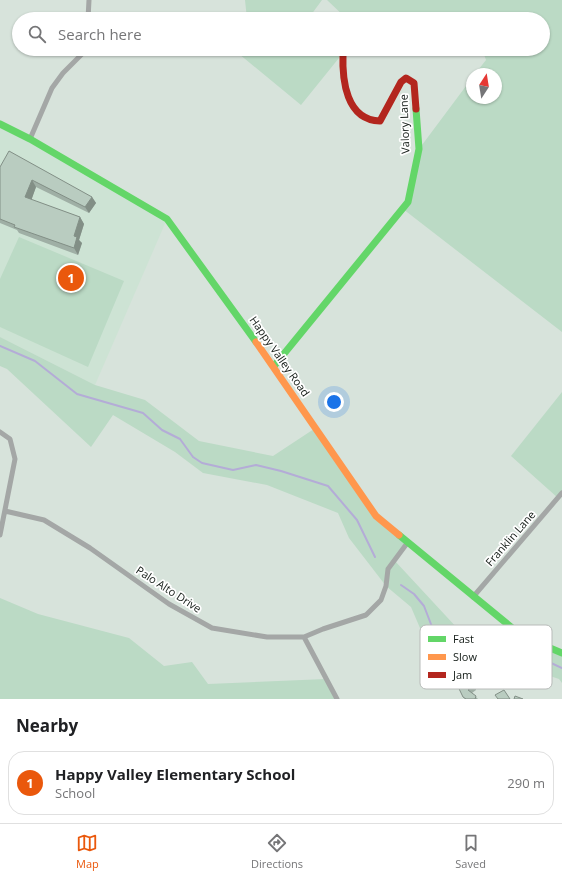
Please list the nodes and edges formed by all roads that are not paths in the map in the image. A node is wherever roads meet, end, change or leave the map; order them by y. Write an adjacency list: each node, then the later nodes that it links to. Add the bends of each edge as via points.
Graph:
1 (89, 0): 2 (street)
2 (88, 12)
3 (80, 56): 6 (street, via 52,88)
4 (343, 56): 7 (street, Valory Lane, via 345,87 361,117 370,121 380,121 401,82 406,78 414,83 419,149 408,202)
5 (0, 124): 6 (street, Happy Valley Road)
6 (30, 139): 7 (street, Happy Valley Road, via 167,220)
7 (274, 366): 13 (street, Happy Valley Road, via 373,511)
8 (0, 432): 11 (street, via 10,439 14,459)
9 (562, 493): 10 (street, Franklin Lane)
10 (560, 499): 14 (street, Franklin Lane)
11 (5, 512): 12 (street); 16 (street, Palo Alto Drive, via 44,520 90,548 169,604 212,628 267,637)
12 (0, 535)
13 (408, 542): 14 (street, Happy Valley Road); 16 (street, Palo Alto Drive, via 388,569 381,600 366,615)
14 (473, 597): 15 (street, Happy Valley Road)
15 (508, 625)
16 (304, 637): 19 (street)
17 (552, 649): 18 (street, Happy Valley Road)
18 (562, 653)
19 (337, 699)

